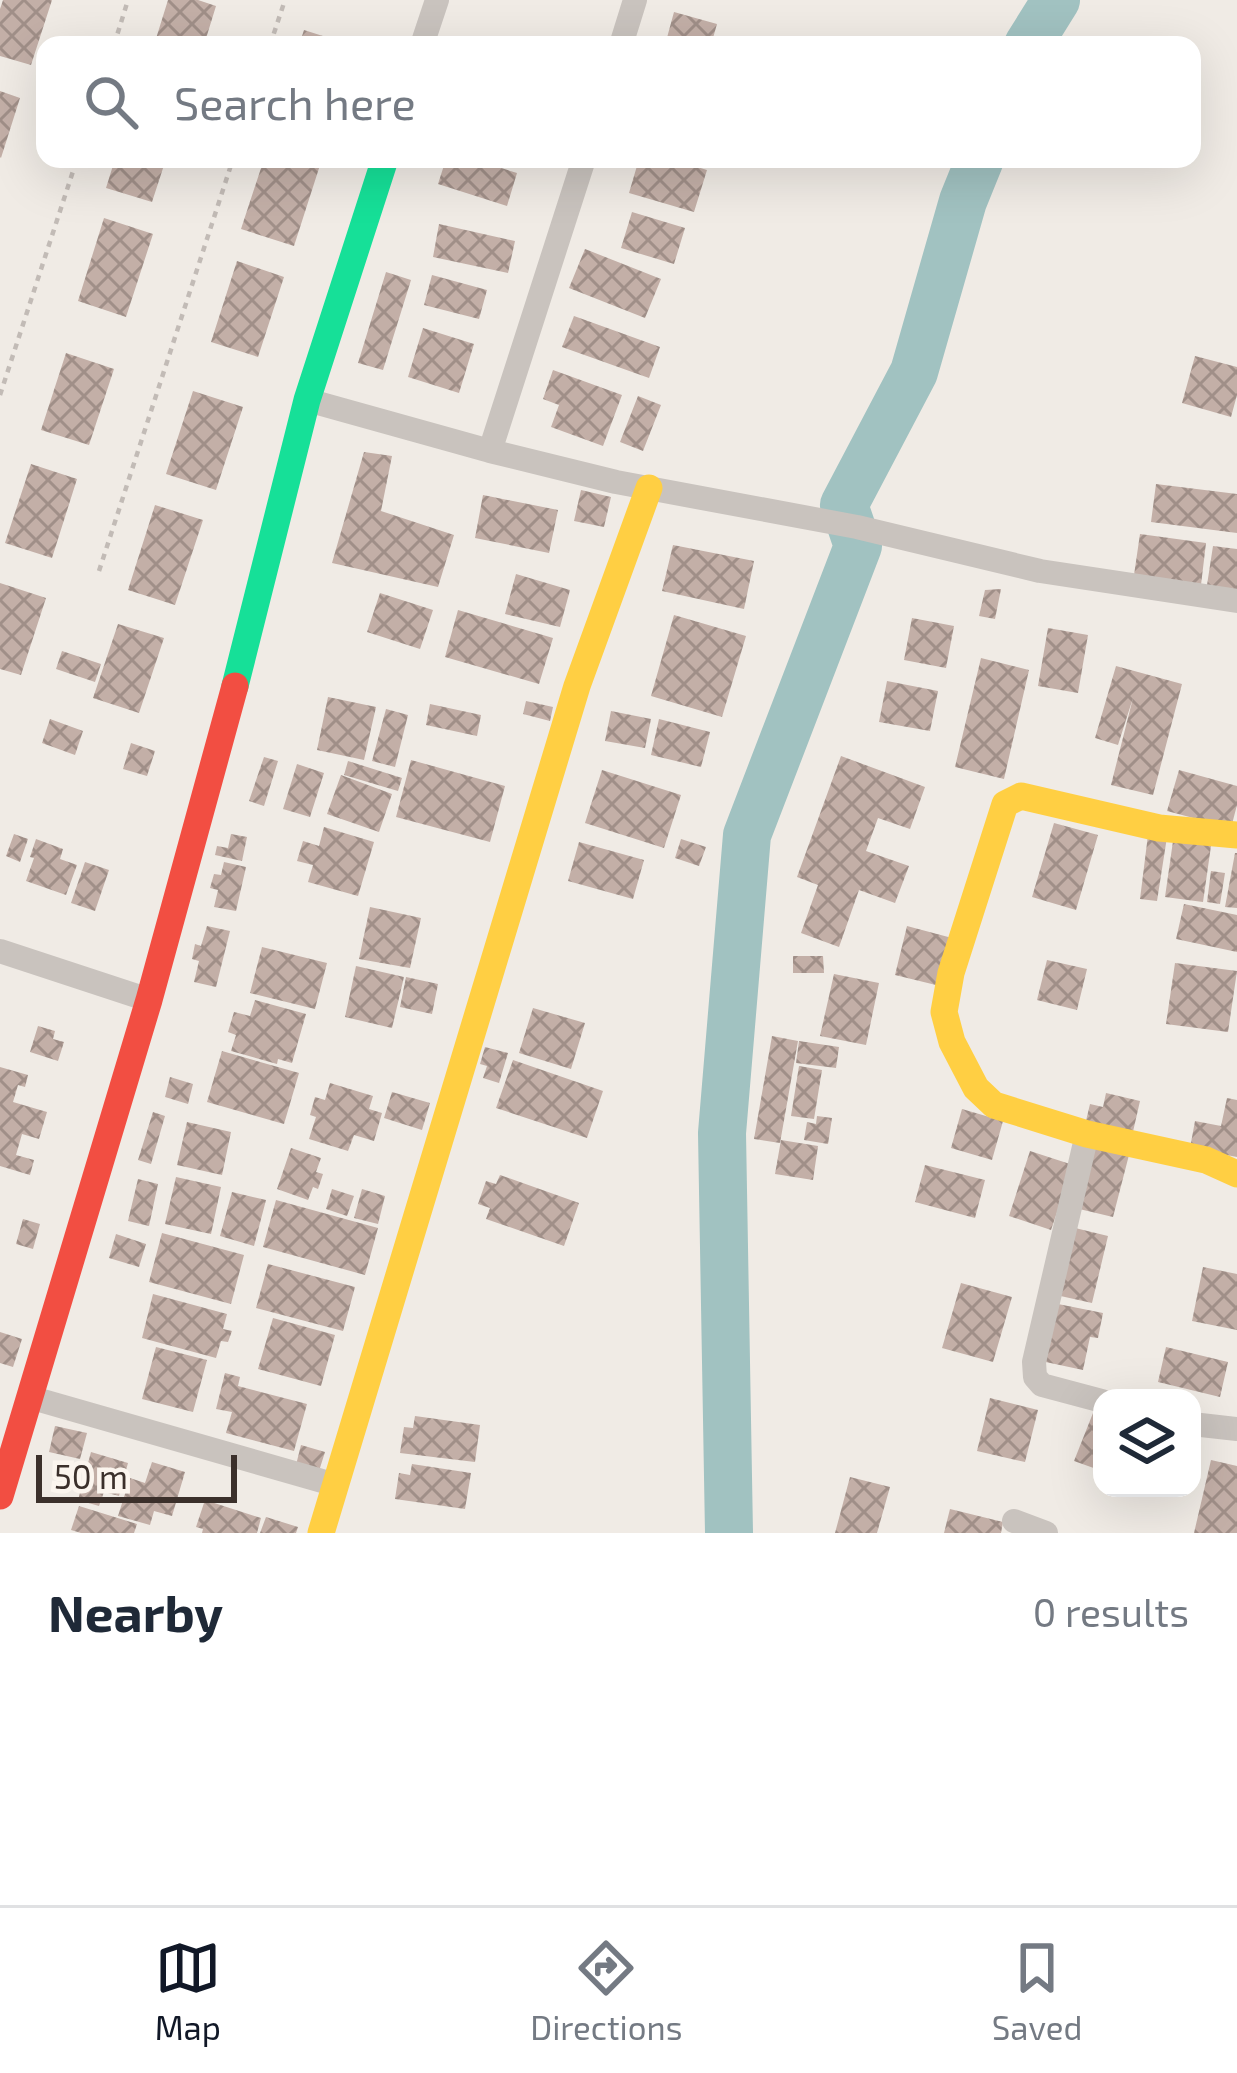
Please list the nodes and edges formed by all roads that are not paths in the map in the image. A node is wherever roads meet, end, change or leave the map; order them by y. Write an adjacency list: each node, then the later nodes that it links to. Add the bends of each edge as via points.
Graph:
1 (436, 0): 3 (street)
2 (635, 0): 4 (street)
3 (425, 36)
4 (624, 36)
5 (382, 168): 7 (street)
6 (581, 168): 8 (street)
7 (307, 400): 8 (street); 13 (street)
8 (490, 451): 9 (street)
9 (649, 488): 10 (street, via 1040,571); 20 (street, via 577,686)
10 (1237, 601)
11 (1237, 835): 14 (street, via 1159,828 1021,796 1006,804 944,1012 963,1067 994,1105)
12 (0, 951): 13 (street)
13 (149, 1000): 16 (street)
14 (1088, 1134): 15 (street); 17 (street, via 1034,1362 1042,1385)
15 (1237, 1174)
16 (29, 1397): 20 (street); 21 (street)
17 (1093, 1399)
18 (1201, 1425): 19 (street)
19 (1237, 1429)
20 (336, 1486): 23 (street)
21 (0, 1496)
22 (1014, 1521): 24 (street)
23 (320, 1533)
24 (1046, 1533)

